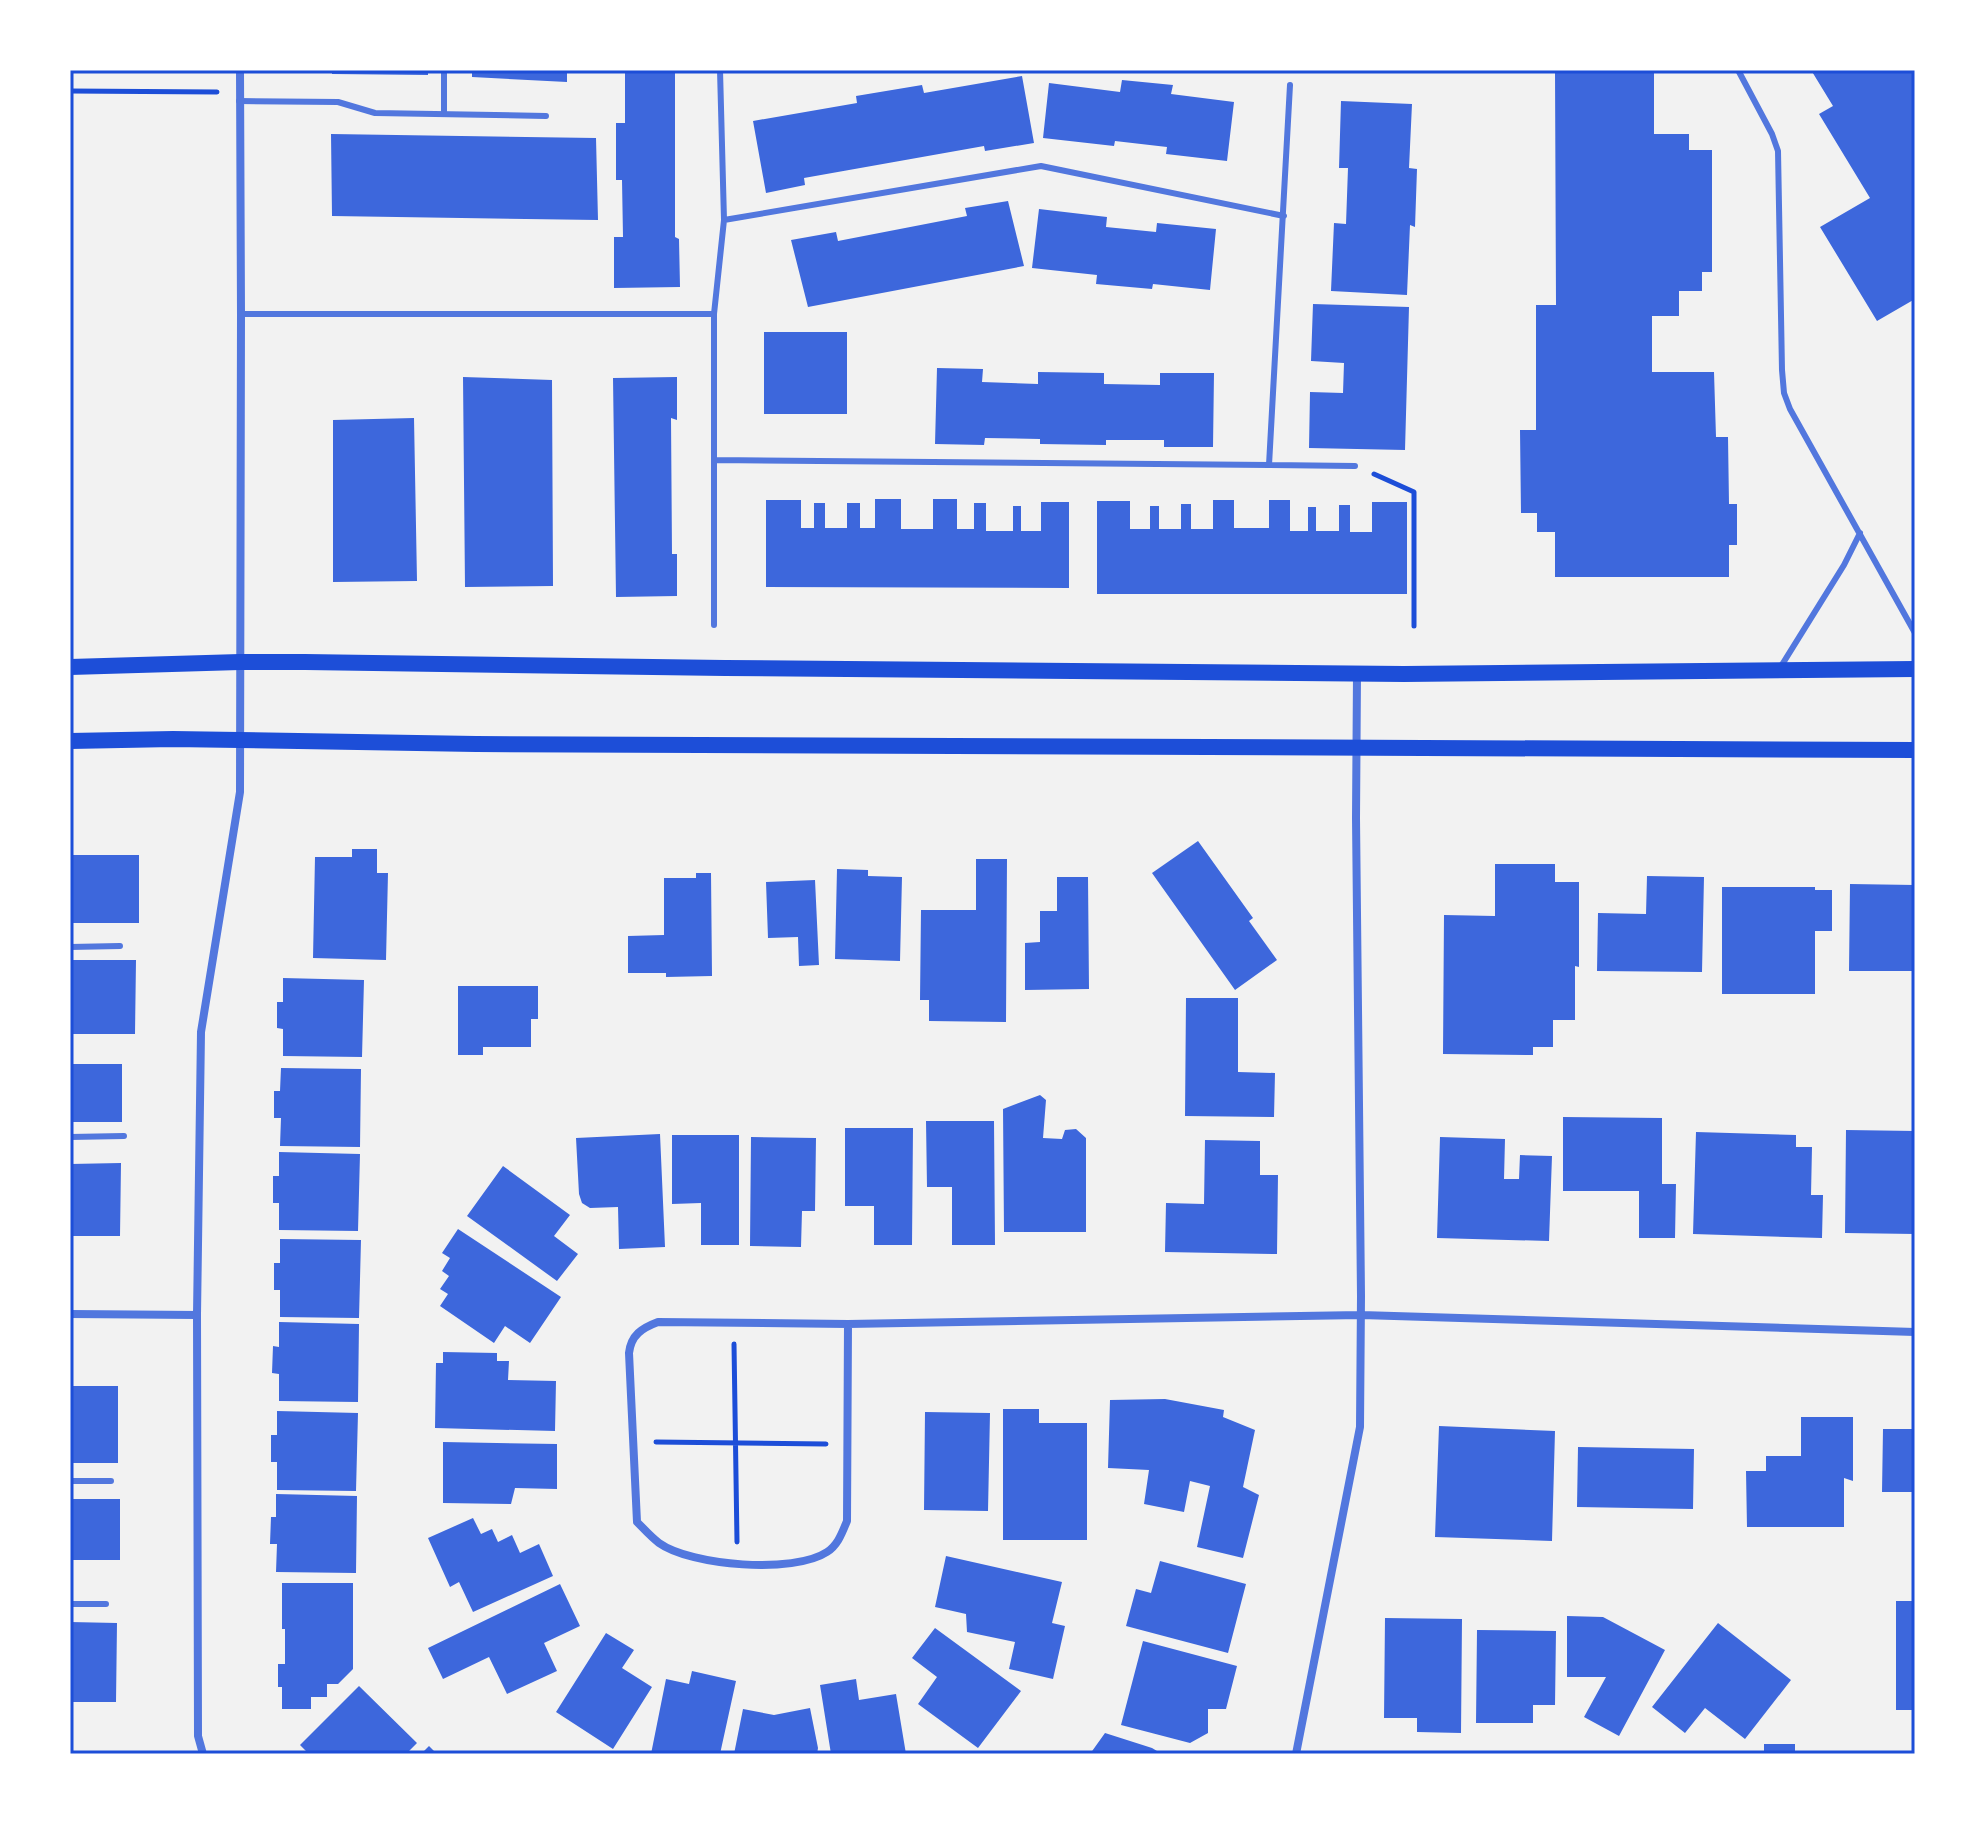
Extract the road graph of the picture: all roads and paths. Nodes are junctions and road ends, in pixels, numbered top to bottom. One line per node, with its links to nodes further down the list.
1 (240, 70): 7 (street)
2 (444, 70): 8 (lane)
3 (720, 70): 11 (lane)
4 (1738, 70): 17 (lane)
5 (1290, 85): 10 (lane)
6 (70, 91): 7 (path)
7 (239, 97): 8 (lane); 12 (street)
8 (444, 113): 9 (lane)
9 (546, 116)
10 (1284, 216): 11 (lane); 15 (lane)
11 (724, 220): 13 (lane)
12 (241, 314): 13 (lane); 21 (street)
13 (714, 314): 14 (lane)
14 (714, 460): 15 (lane); 18 (lane)
15 (1269, 465): 16 (lane)
16 (1355, 466): 19 (path)
17 (1860, 533): 20 (lane); 24 (lane)
18 (714, 625)
19 (1414, 626)
20 (1915, 633)
21 (240, 662): 22 (main road); 25 (main road); 26 (street)
22 (70, 667)
23 (1915, 669): 24 (main road)
24 (1778, 670): 25 (main road)
25 (1357, 674): 28 (street)
26 (240, 740): 27 (main road); 28 (main road); 35 (street)
27 (70, 741)
28 (1357, 748): 29 (main road); 36 (street)
29 (1915, 750)
30 (120, 946): 31 (lane)
31 (70, 947)
32 (124, 1136): 33 (lane)
33 (70, 1137)
34 (70, 1314): 35 (street)
35 (197, 1315): 48 (street)
36 (1361, 1315): 38 (street); 39 (street); 49 (street)
37 (733, 1323): 38 (street); 40 (street); 41 (path)
38 (848, 1324): 42 (street)
39 (1915, 1332)
40 (633, 1442): 41 (path); 45 (street)
41 (735, 1443): 42 (path); 45 (path)
42 (847, 1444): 45 (street)
43 (70, 1481): 44 (lane)
44 (111, 1481)
45 (738, 1564)
46 (70, 1604): 47 (lane)
47 (106, 1604)
48 (203, 1754)
49 (1296, 1754)

